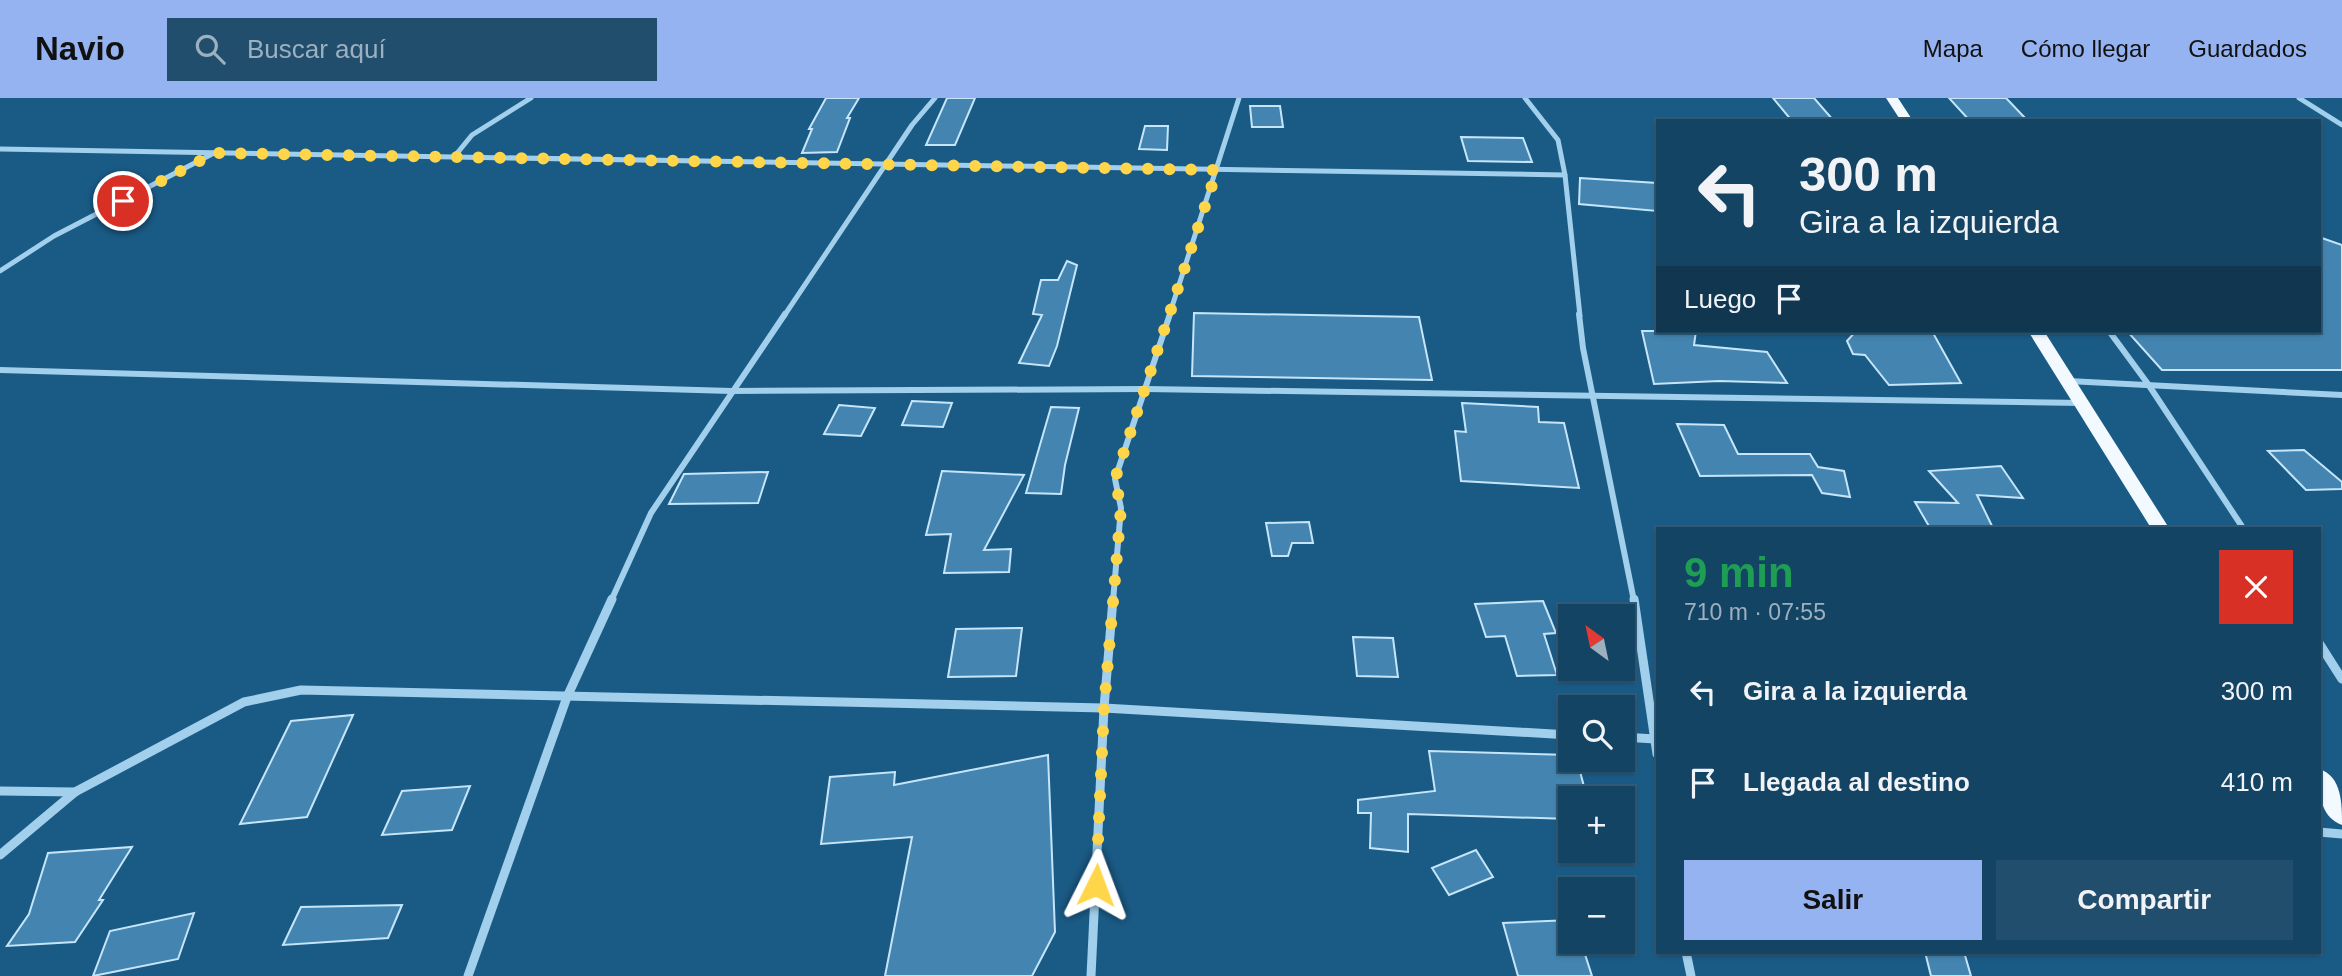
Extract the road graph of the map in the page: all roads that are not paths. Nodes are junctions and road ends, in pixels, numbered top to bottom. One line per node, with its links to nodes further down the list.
1 (531, 98): 11 (street)
2 (934, 98): 12 (street)
3 (1239, 98): 13 (street)
4 (1525, 98): 14 (street)
5 (1892, 98): 7 (highway)
6 (2300, 98): 8 (street)
7 (1905, 119)
8 (2342, 125)
9 (0, 149): 10 (street)
10 (215, 153): 11 (street); 15 (street)
11 (454, 157): 12 (street)
12 (884, 165): 13 (street); 22 (street)
13 (1217, 170): 14 (street); 21 (street)
14 (1565, 175): 24 (street)
15 (0, 271)
16 (2037, 333): 19 (highway)
17 (2110, 333): 20 (street)
18 (0, 370): 22 (street)
19 (2067, 381): 20 (street); 25 (highway)
20 (2148, 384): 23 (street); 27 (street)
21 (1146, 389): 22 (street); 24 (street); 31 (street)
22 (731, 391): 30 (street)
23 (2342, 395)
24 (1592, 396): 25 (street); 34 (street)
25 (2081, 403): 26 (highway)
26 (2159, 527)
27 (2242, 527)
28 (2321, 646): 29 (street)
29 (2342, 679)
30 (567, 697): 31 (street); 38 (street); 44 (street)
31 (1104, 708): 32 (street); 45 (street)
32 (1558, 734)
33 (1635, 738): 34 (street)
34 (1655, 739): 35 (street)
35 (1656, 746)
36 (2321, 781): 39 (highway)
37 (0, 791): 38 (street)
38 (75, 792): 42 (street)
39 (2342, 815)
40 (2321, 832): 41 (street)
41 (2342, 834)
42 (0, 855)
43 (1686, 954): 46 (street)
44 (468, 976)
45 (1091, 976)
46 (1691, 976)

